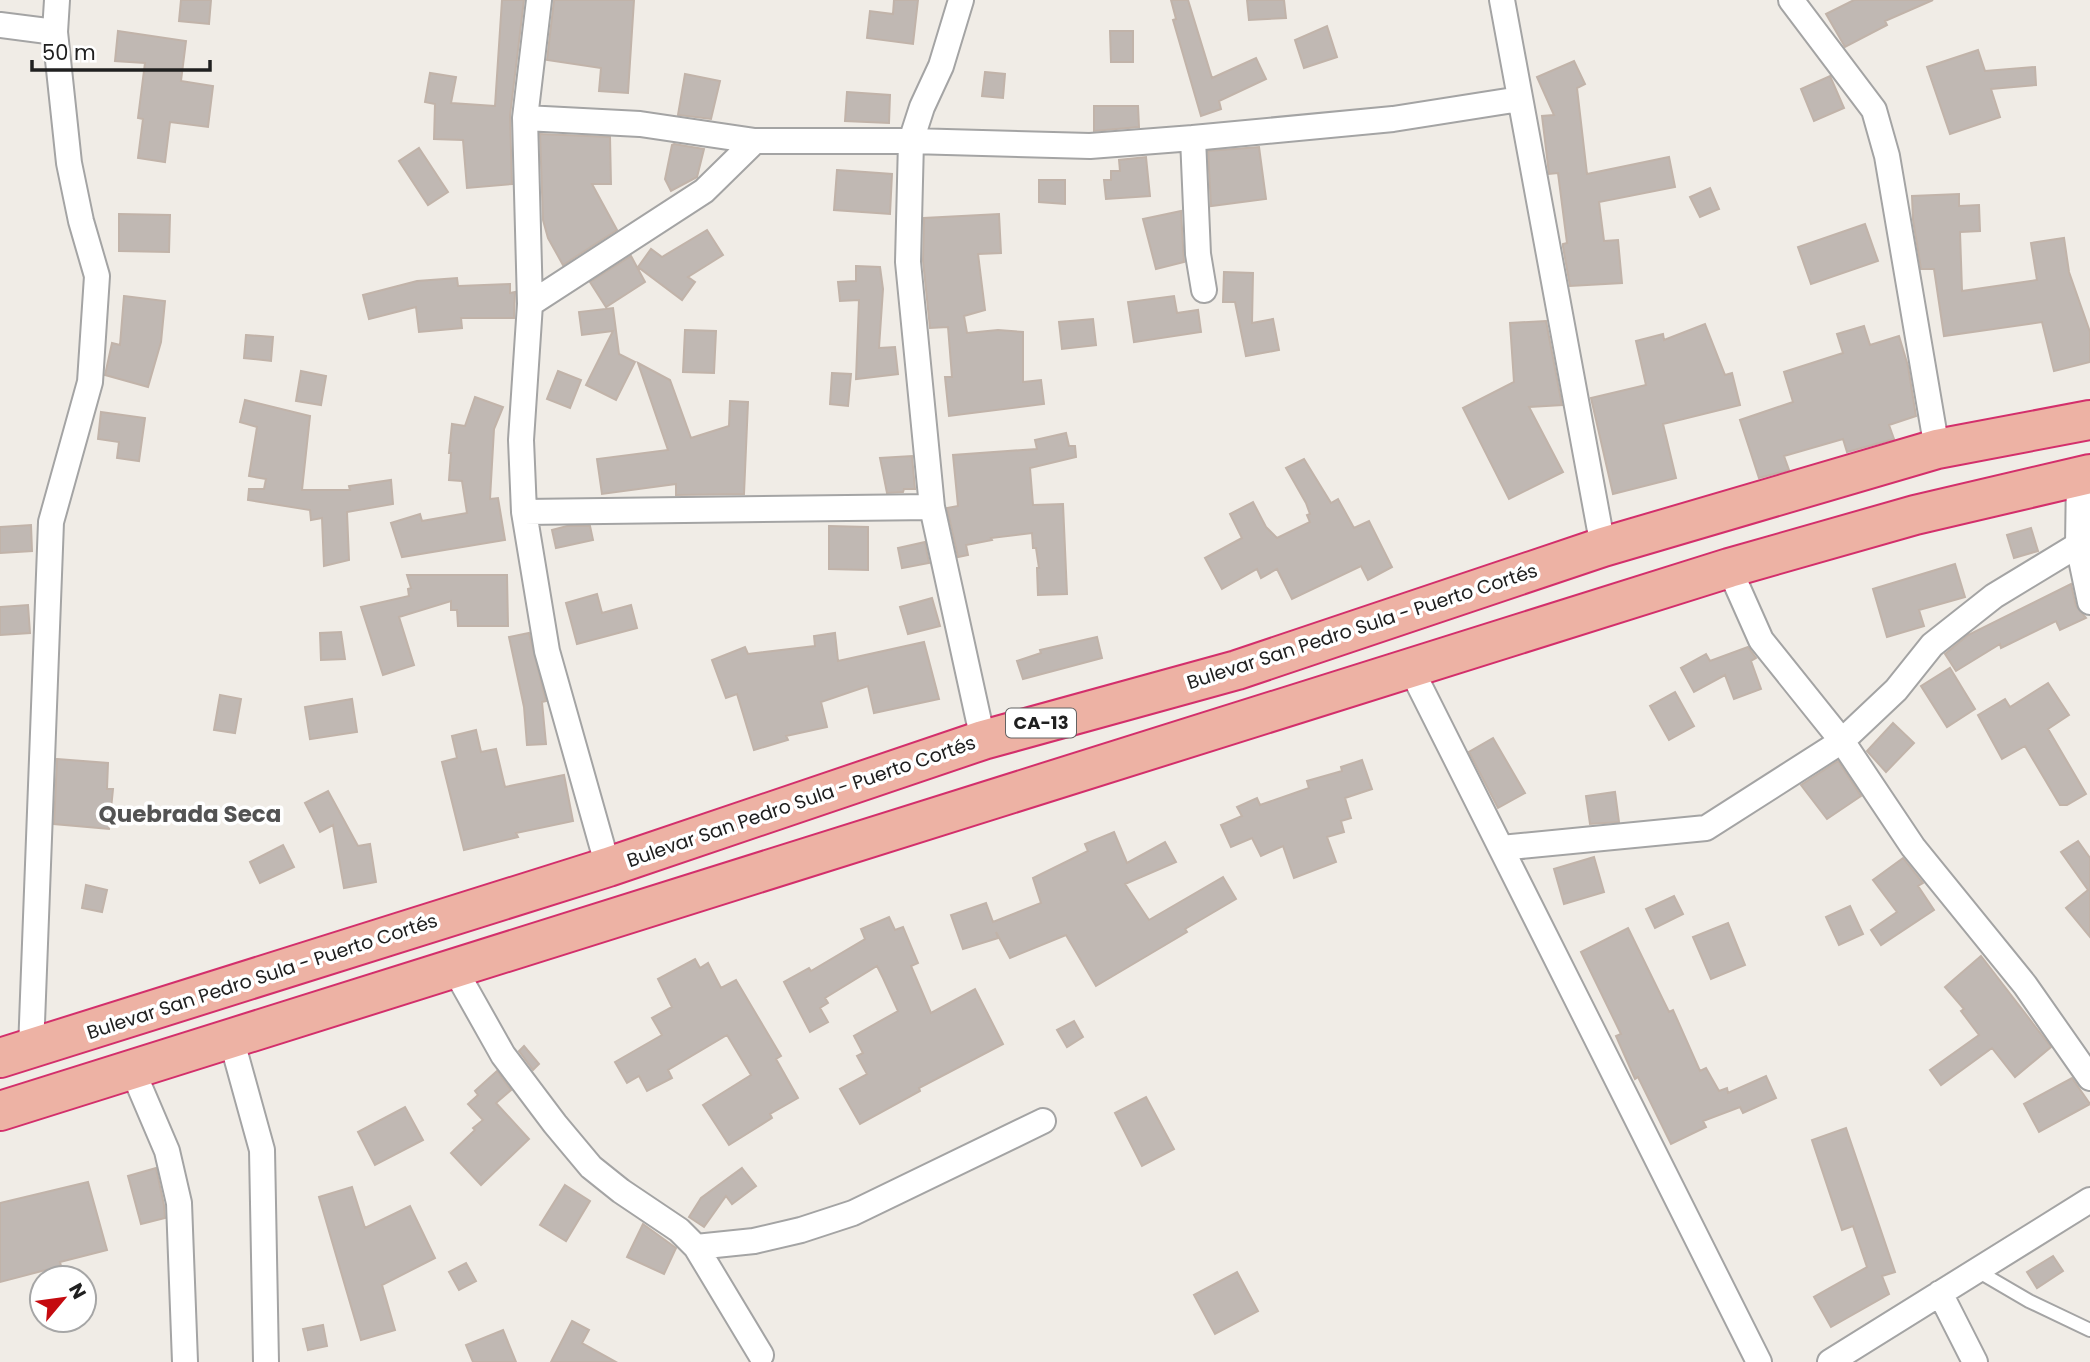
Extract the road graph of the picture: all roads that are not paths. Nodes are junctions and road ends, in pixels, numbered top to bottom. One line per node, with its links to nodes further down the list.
1 (57, 0): 7 (street)
2 (539, 0): 9 (street)
3 (961, 0): 12 (street)
4 (1502, 0): 8 (street)
5 (1791, 0): 16 (street)
6 (0, 24): 7 (street)
7 (55, 32): 31 (street)
8 (1520, 99): 10 (street); 21 (street)
9 (525, 118): 11 (street); 14 (street)
10 (1193, 138): 12 (street); 13 (street)
11 (755, 141): 12 (street); 14 (street)
12 (911, 141): 18 (street)
13 (1204, 290)
14 (530, 304): 19 (street)
15 (2090, 420): 16 (highway, Bulevar San Pedro Sula - Puerto Cortés / CA-13)
16 (1937, 449): 21 (highway, Bulevar San Pedro Sula - Puerto Cortés / CA-13)
17 (2084, 475): 20 (street); 22 (highway)
18 (932, 507): 19 (street); 25 (street)
19 (524, 512): 28 (street)
20 (2078, 545): 23 (street); 26 (street)
21 (1603, 547): 25 (highway, Bulevar San Pedro Sula - Puerto Cortés / CA-13)
22 (1729, 568): 24 (highway); 26 (street)
23 (2090, 602)
24 (1411, 670): 27 (street); 29 (highway)
25 (983, 740): 28 (highway, Bulevar San Pedro Sula - Puerto Cortés / CA-13)
26 (1842, 741): 27 (street); 33 (street)
27 (1501, 848): 44 (street)
28 (608, 867): 31 (highway, Bulevar San Pedro Sula - Puerto Cortés / CA-13)
29 (454, 968): 30 (highway); 37 (street)
30 (231, 1038): 32 (highway); 43 (street)
31 (16, 1053)
32 (132, 1069): 34 (highway); 42 (street)
33 (2090, 1078)
34 (0, 1111)
35 (1043, 1121): 37 (street)
36 (2090, 1200): 38 (street)
37 (696, 1247): 41 (street)
38 (1976, 1270): 39 (street); 40 (lane)
39 (1940, 1293): 45 (street); 46 (street)
40 (2090, 1330)
41 (761, 1355)
42 (185, 1362)
43 (267, 1362)
44 (1759, 1362)
45 (1830, 1362)
46 (1975, 1362)

